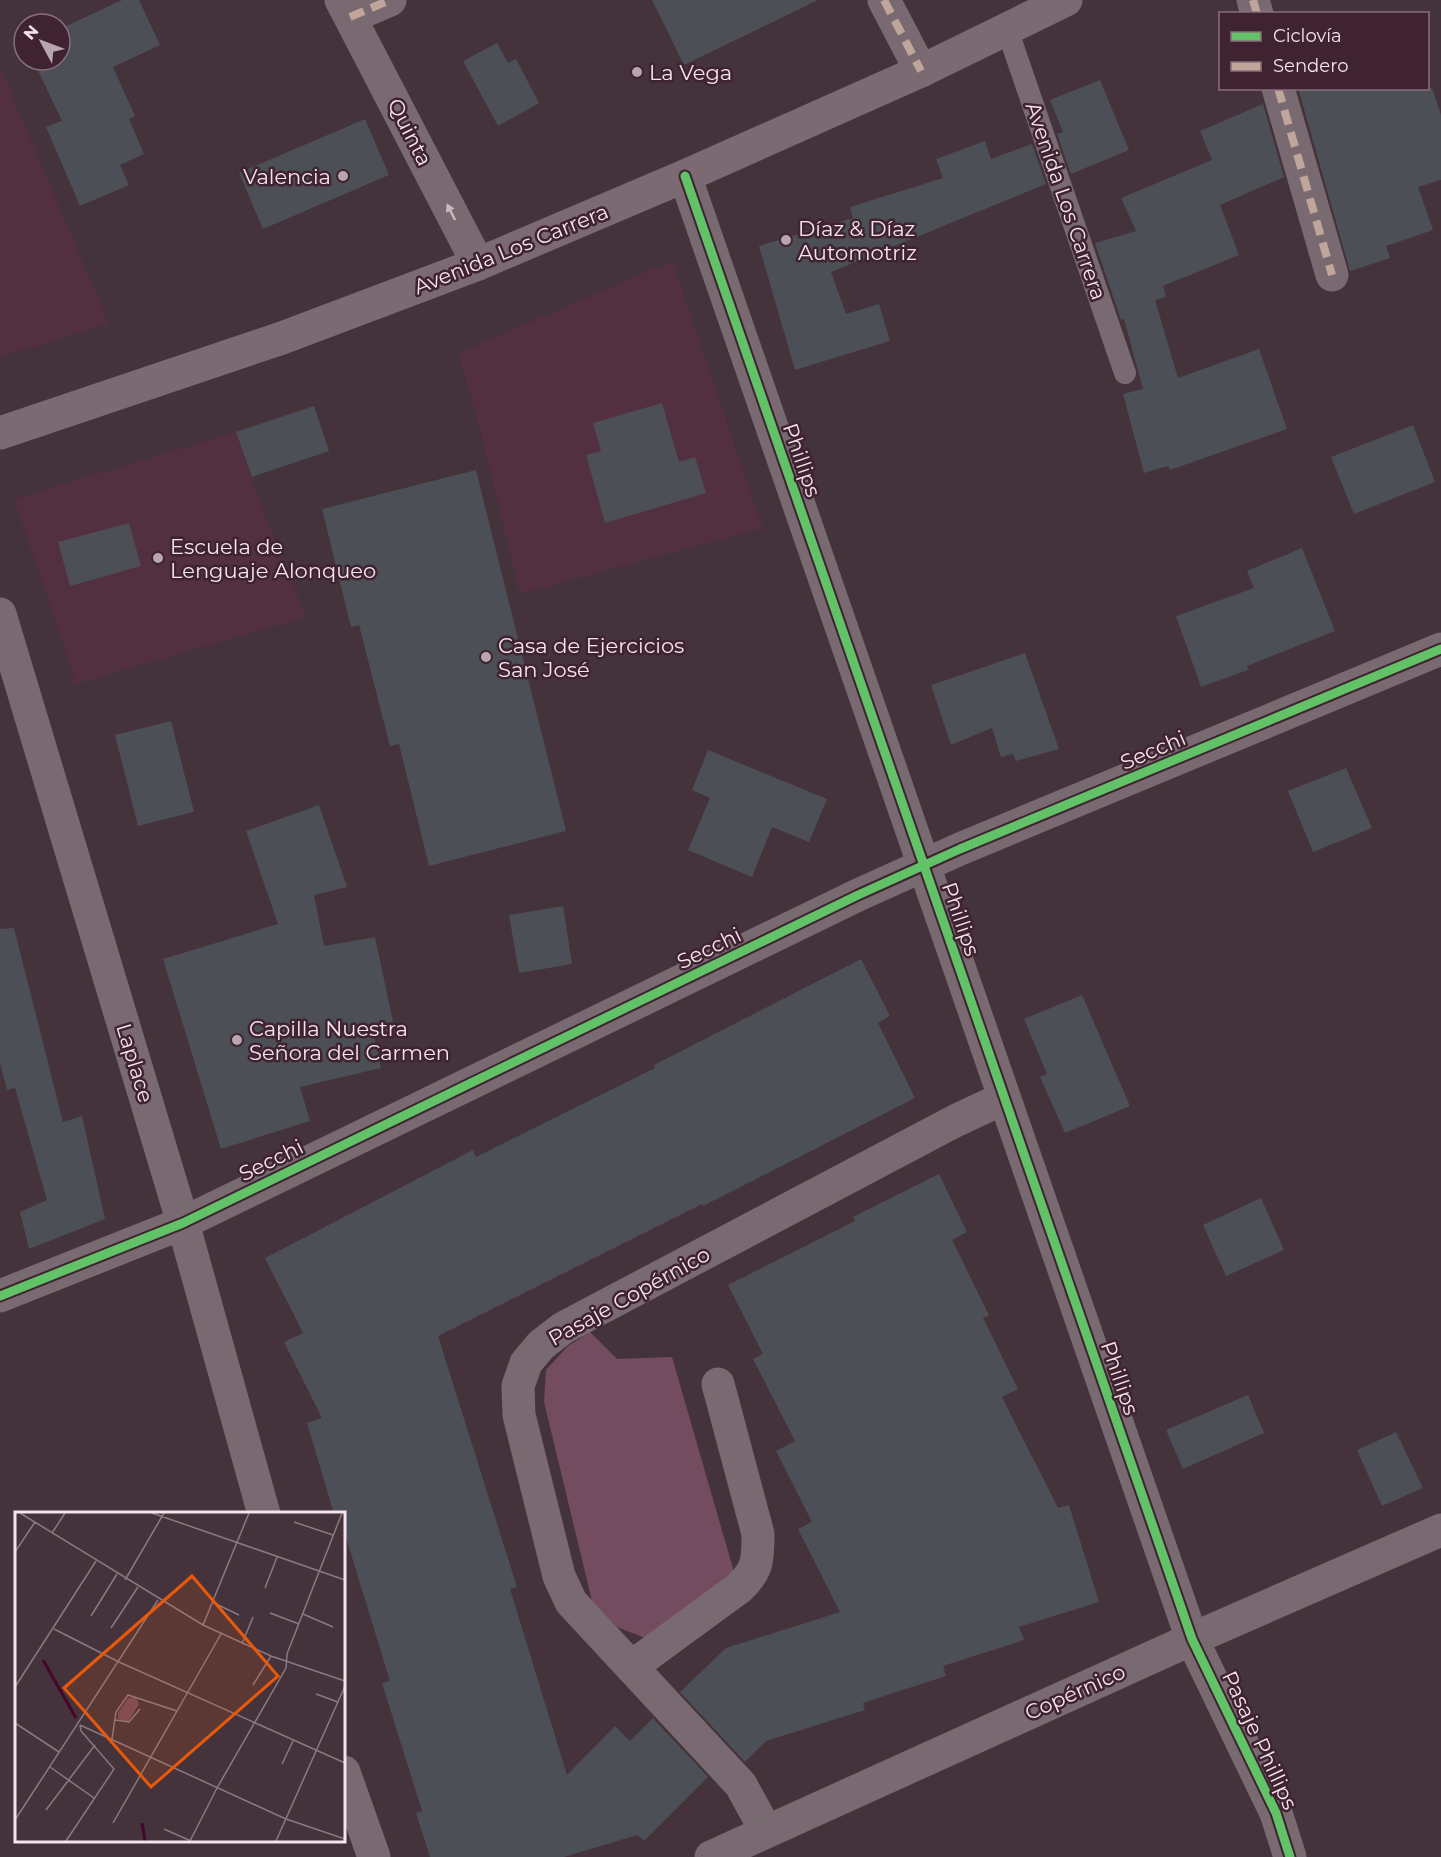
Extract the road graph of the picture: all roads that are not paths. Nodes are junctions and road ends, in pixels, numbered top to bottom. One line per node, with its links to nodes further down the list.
1 (390, 0): 4 (street)
2 (884, 0): 6 (street)
3 (1066, 0): 5 (main road, Avenida Los Carrera)
4 (346, 8): 9 (street, Quinta, one-way to 4)
5 (1007, 29): 6 (main road, Avenida Los Carrera); 11 (lane, Avenida Los Carrera)
6 (921, 71): 8 (main road, Avenida Los Carrera)
7 (1279, 90): 10 (street)
8 (686, 176): 9 (main road, Avenida Los Carrera); 15 (street, Phillips)
9 (478, 264): 12 (main road, Avenida Los Carrera)
10 (1332, 275)
11 (1125, 373)
12 (0, 433)
13 (0, 614): 17 (street, Laplace)
14 (1441, 649): 15 (street, Secchi)
15 (924, 866): 16 (street, Phillips); 17 (street, Secchi)
16 (1004, 1098): 22 (street, Phillips); 23 (street, Pasaje Copérnico)
17 (183, 1223): 18 (street, Secchi); 20 (street, Laplace)
18 (0, 1296)
19 (718, 1384): 23 (street)
20 (263, 1512)
21 (1441, 1530): 22 (street, Copérnico)
22 (1192, 1640): 25 (street, Copérnico); 28 (street, Pasaje Phillips)
23 (630, 1667): 25 (street, Pasaje Copérnico)
24 (345, 1775): 26 (street)
25 (766, 1831): 27 (street, Copérnico)
26 (374, 1857)
27 (711, 1857)
28 (1290, 1857)

